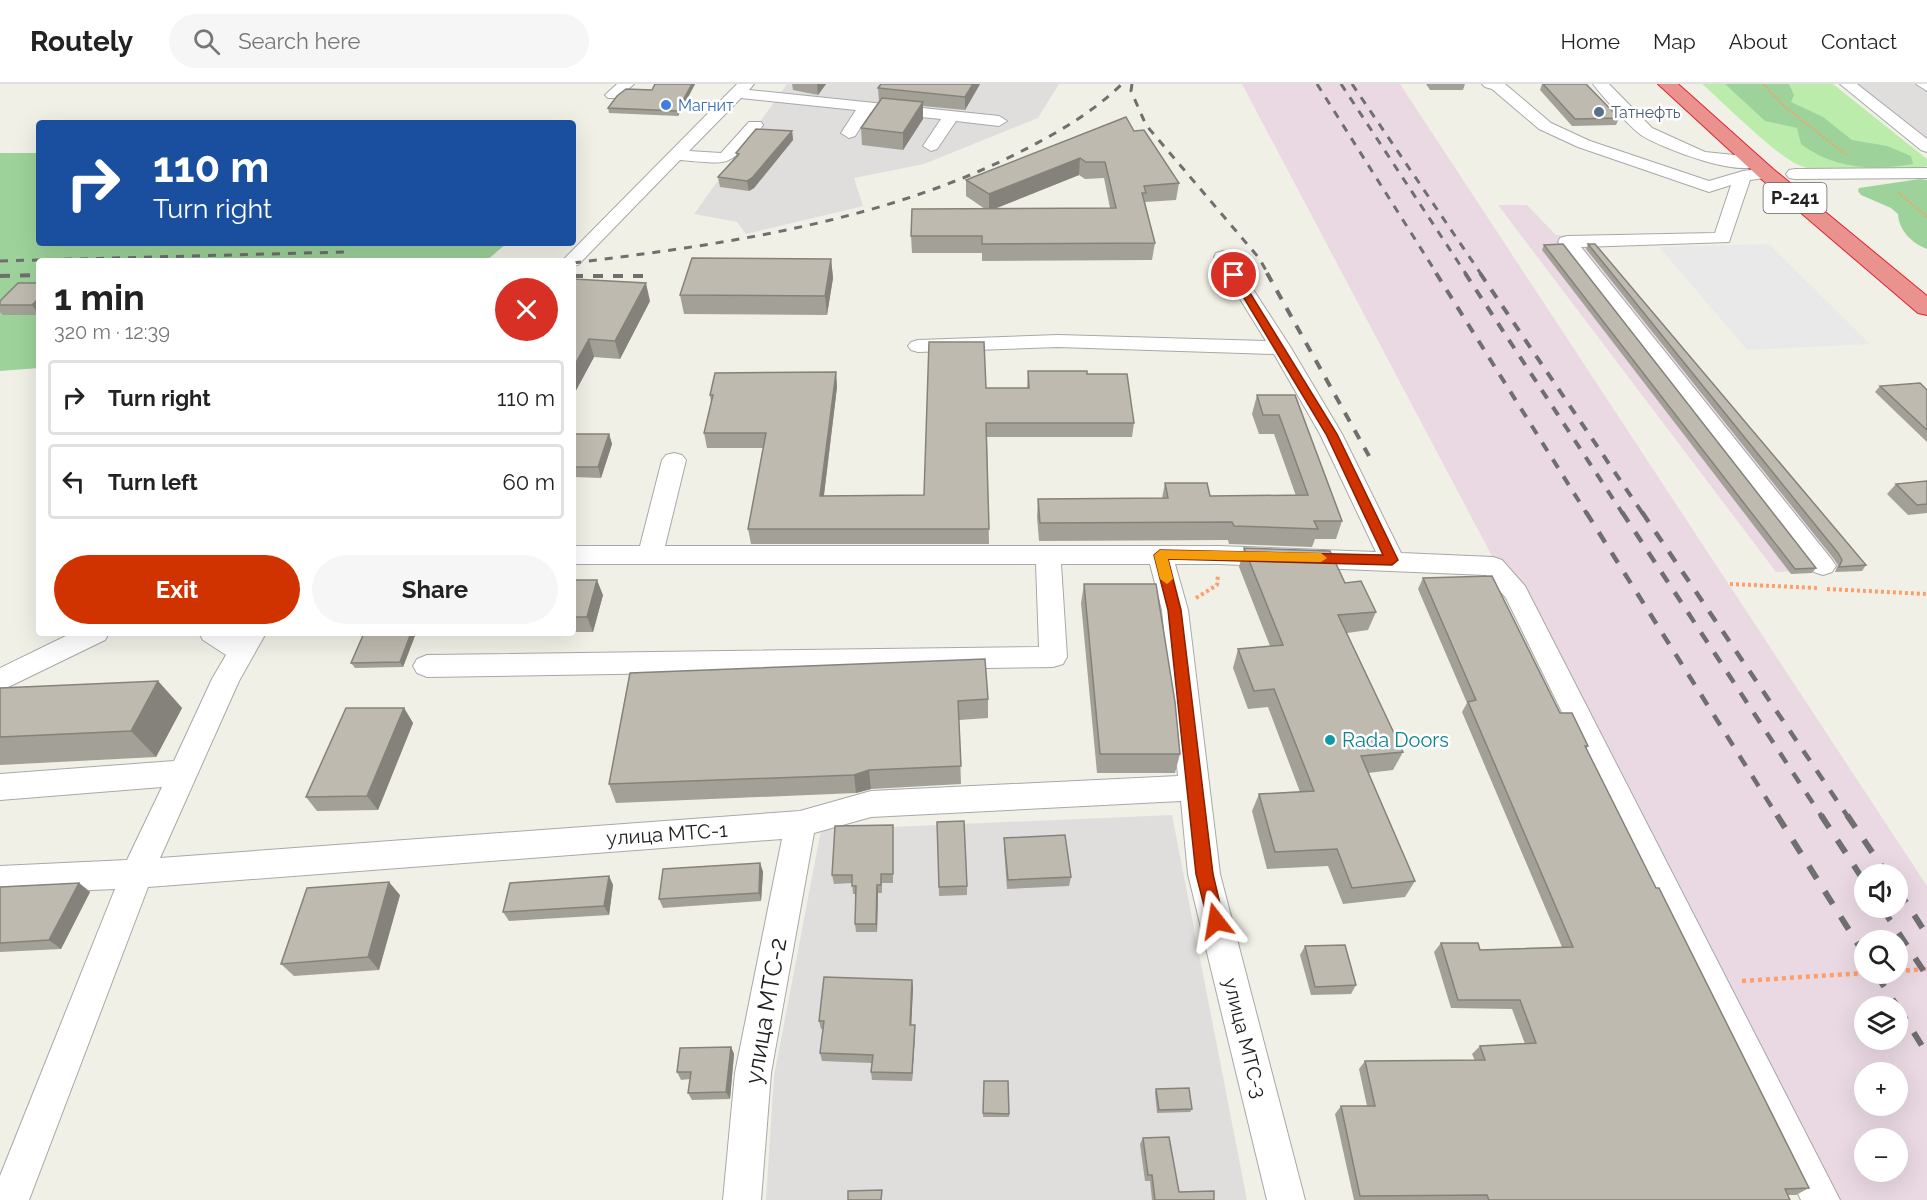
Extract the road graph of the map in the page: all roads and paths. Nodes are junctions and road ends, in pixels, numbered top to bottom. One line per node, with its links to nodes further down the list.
1 (626, 84): 10 (street)
2 (841, 84): 11 (street)
3 (1495, 84): 20 (street)
4 (1601, 84): 20 (street)
5 (1667, 84): 20 (highway, Р-241)
6 (1690, 84): 23 (highway, Р-241)
7 (1763, 84): 21 (path)
8 (1848, 84): 18 (street)
9 (742, 88): 11 (street); 19 (street)
10 (613, 95)
11 (828, 102): 12 (street)
12 (867, 106): 13 (street); 16 (street)
13 (951, 116): 14 (street); 17 (street)
14 (999, 121)
15 (755, 126): 19 (street)
16 (849, 133)
17 (931, 146)
18 (1927, 147)
19 (675, 155): 27 (street)
20 (1754, 171): 28 (highway, Р-241); 38 (street)
21 (1870, 173): 22 (street); 23 (street); 24 (path)
22 (1927, 173)
23 (1795, 174): 25 (highway, Р-241)
24 (1927, 217)
25 (1883, 245)
26 (1223, 257): 30 (street)
27 (574, 258)
28 (1927, 308)
29 (918, 346): 30 (street)
30 (1281, 348): 37 (street)
31 (674, 460): 33 (street)
32 (576, 555): 33 (street)
33 (650, 555): 36 (street)
34 (1160, 555): 35 (street); 36 (street); 39 (street, улица МТС-3)
35 (1219, 555): 37 (street); 39 (path)
36 (1048, 557): 43 (street)
37 (1392, 560): 54 (street)
38 (1823, 566)
39 (1175, 610): 47 (street, улица МТС-3)
40 (90, 636): 44 (street)
41 (224, 636): 42 (street)
42 (247, 642): 45 (street)
43 (428, 666)
44 (0, 680)
45 (183, 773): 46 (street); 49 (street)
46 (0, 787)
47 (1194, 788): 48 (street, улица МТС-1); 57 (street, улица МТС-3)
48 (800, 824): 49 (street, улица МТС-1); 56 (street, улица МТС-2)
49 (137, 874): 50 (street, улица МТС-1); 55 (street)
50 (0, 880)
51 (1927, 969): 52 (path)
52 (1908, 970)
53 (1854, 974): 54 (path)
54 (1712, 982): 58 (street)
55 (10, 1200)
56 (742, 1200)
57 (1286, 1200)
58 (1821, 1200)

